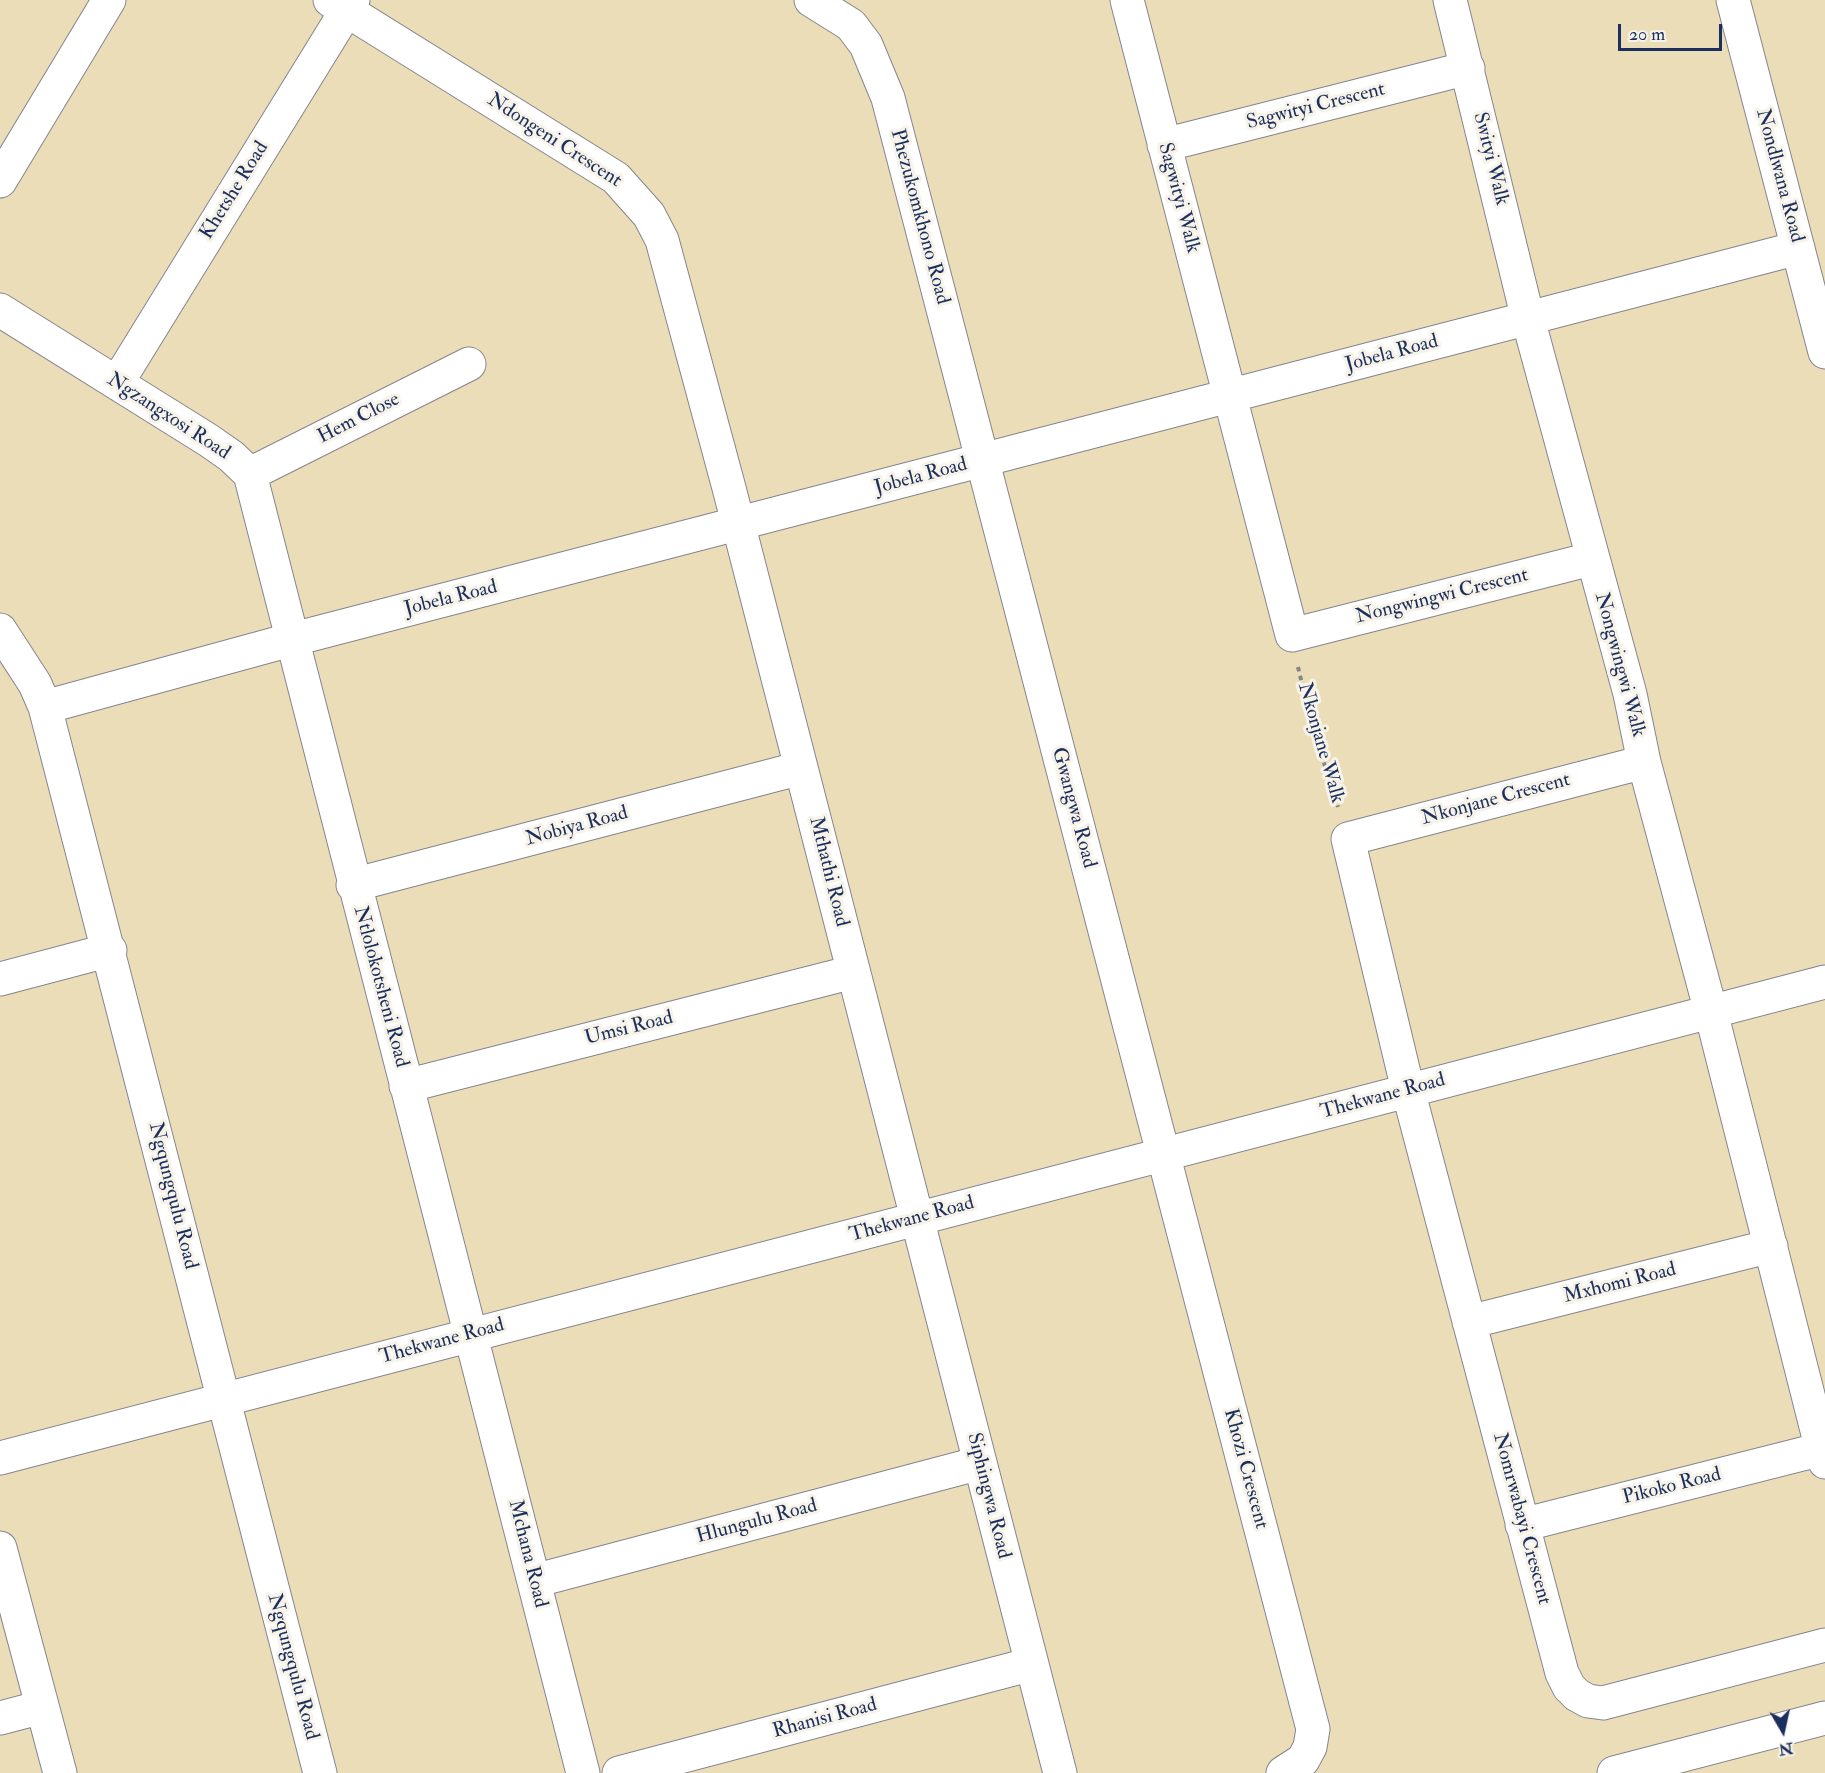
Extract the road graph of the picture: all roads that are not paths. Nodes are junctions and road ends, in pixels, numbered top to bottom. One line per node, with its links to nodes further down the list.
1 (109, 0): 9 (street)
2 (811, 0): 17 (street, Phezukomkhono Road)
3 (1126, 0): 8 (street, Sagwityi Walk)
4 (1450, 0): 7 (street, Swityi Walk)
5 (1733, 0): 10 (street, Nondlwana Road)
6 (343, 3): 15 (street, Khetshe Road); 19 (street, Ndongeni Crescent)
7 (1468, 68): 8 (street, Sagwityi Crescent); 12 (street, Swityi Walk)
8 (1164, 145): 16 (street, Sagwityi Walk)
9 (0, 181)
10 (1798, 248): 12 (street, Jobela Road); 13 (street, Nondlwana Road)
11 (0, 310): 15 (street, Ngzangxosi Road)
12 (1528, 318): 16 (street, Jobela Road); 20 (street, Nongwingwi Walk)
13 (1825, 352)
14 (469, 364): 18 (street, Hem Close)
15 (117, 383): 18 (street, Ngzangxosi Road)
16 (1230, 397): 17 (street, Jobela Road); 20 (street, Nongwingwi Crescent)
17 (983, 461): 19 (street, Jobela Road); 34 (street, Gwangwa Road)
18 (250, 474): 22 (street, Ngzangxosi Road)
19 (738, 525): 22 (street, Jobela Road); 25 (street, Mthathi Road)
20 (1591, 559): 24 (street, Nongwingwi Walk)
21 (0, 630): 23 (street, Ngqungqulu Road)
22 (290, 640): 23 (street, Jobela Road); 26 (street, Ntlolokotsheni Road)
23 (45, 707): 27 (street, Ngqungqulu Road)
24 (1644, 762): 31 (street, Nongwingwi Walk); 33 (street, Nkonjane Crescent)
25 (801, 768): 26 (street, Nobiya Road); 28 (street, Mthathi Road)
26 (353, 885): 32 (street, Ntlolokotsheni Road)
27 (110, 950): 29 (street); 39 (street, Ngqungqulu Road)
28 (853, 972): 32 (street, Umsi Road); 35 (street, Mthathi Road)
29 (0, 979)
30 (1825, 982): 31 (street, Thekwane Road)
31 (1711, 1012): 33 (street, Thekwane Road); 36 (street)
32 (406, 1086): 38 (street, Ntlolokotsheni Road)
33 (1408, 1090): 34 (street, Thekwane Road); 37 (street, Nomrwabayi Crescent)
34 (1163, 1154): 35 (street, Thekwane Road); 56 (street, Khozi Crescent)
35 (917, 1218): 38 (street, Thekwane Road); 42 (street, Siphingwa Road)
36 (1771, 1246): 37 (street, Mxhomi Road); 40 (street)
37 (1469, 1322): 43 (street, Nomrwabayi Crescent)
38 (470, 1335): 39 (street, Thekwane Road); 45 (street, Mchana Road)
39 (223, 1400): 41 (street, Thekwane Road); 52 (street, Ngqungqulu Road)
40 (1824, 1455): 43 (street, Pikoko Road)
41 (0, 1458)
42 (980, 1463): 45 (street, Hlungulu Road); 47 (street, Siphingwa Road)
43 (1522, 1526): 46 (street, Nomrwabayi Crescent)
44 (0, 1548): 48 (street)
45 (534, 1581): 53 (street, Mchana Road)
46 (1825, 1645)
47 (1032, 1664): 54 (street, Rhanisi Road); 55 (street, Siphingwa Road)
48 (42, 1707): 49 (street); 51 (street)
49 (0, 1718)
50 (1825, 1718): 57 (street)
51 (60, 1773)
52 (320, 1773)
53 (583, 1773)
54 (619, 1773)
55 (1060, 1773)
56 (1283, 1773)
57 (1614, 1773)

